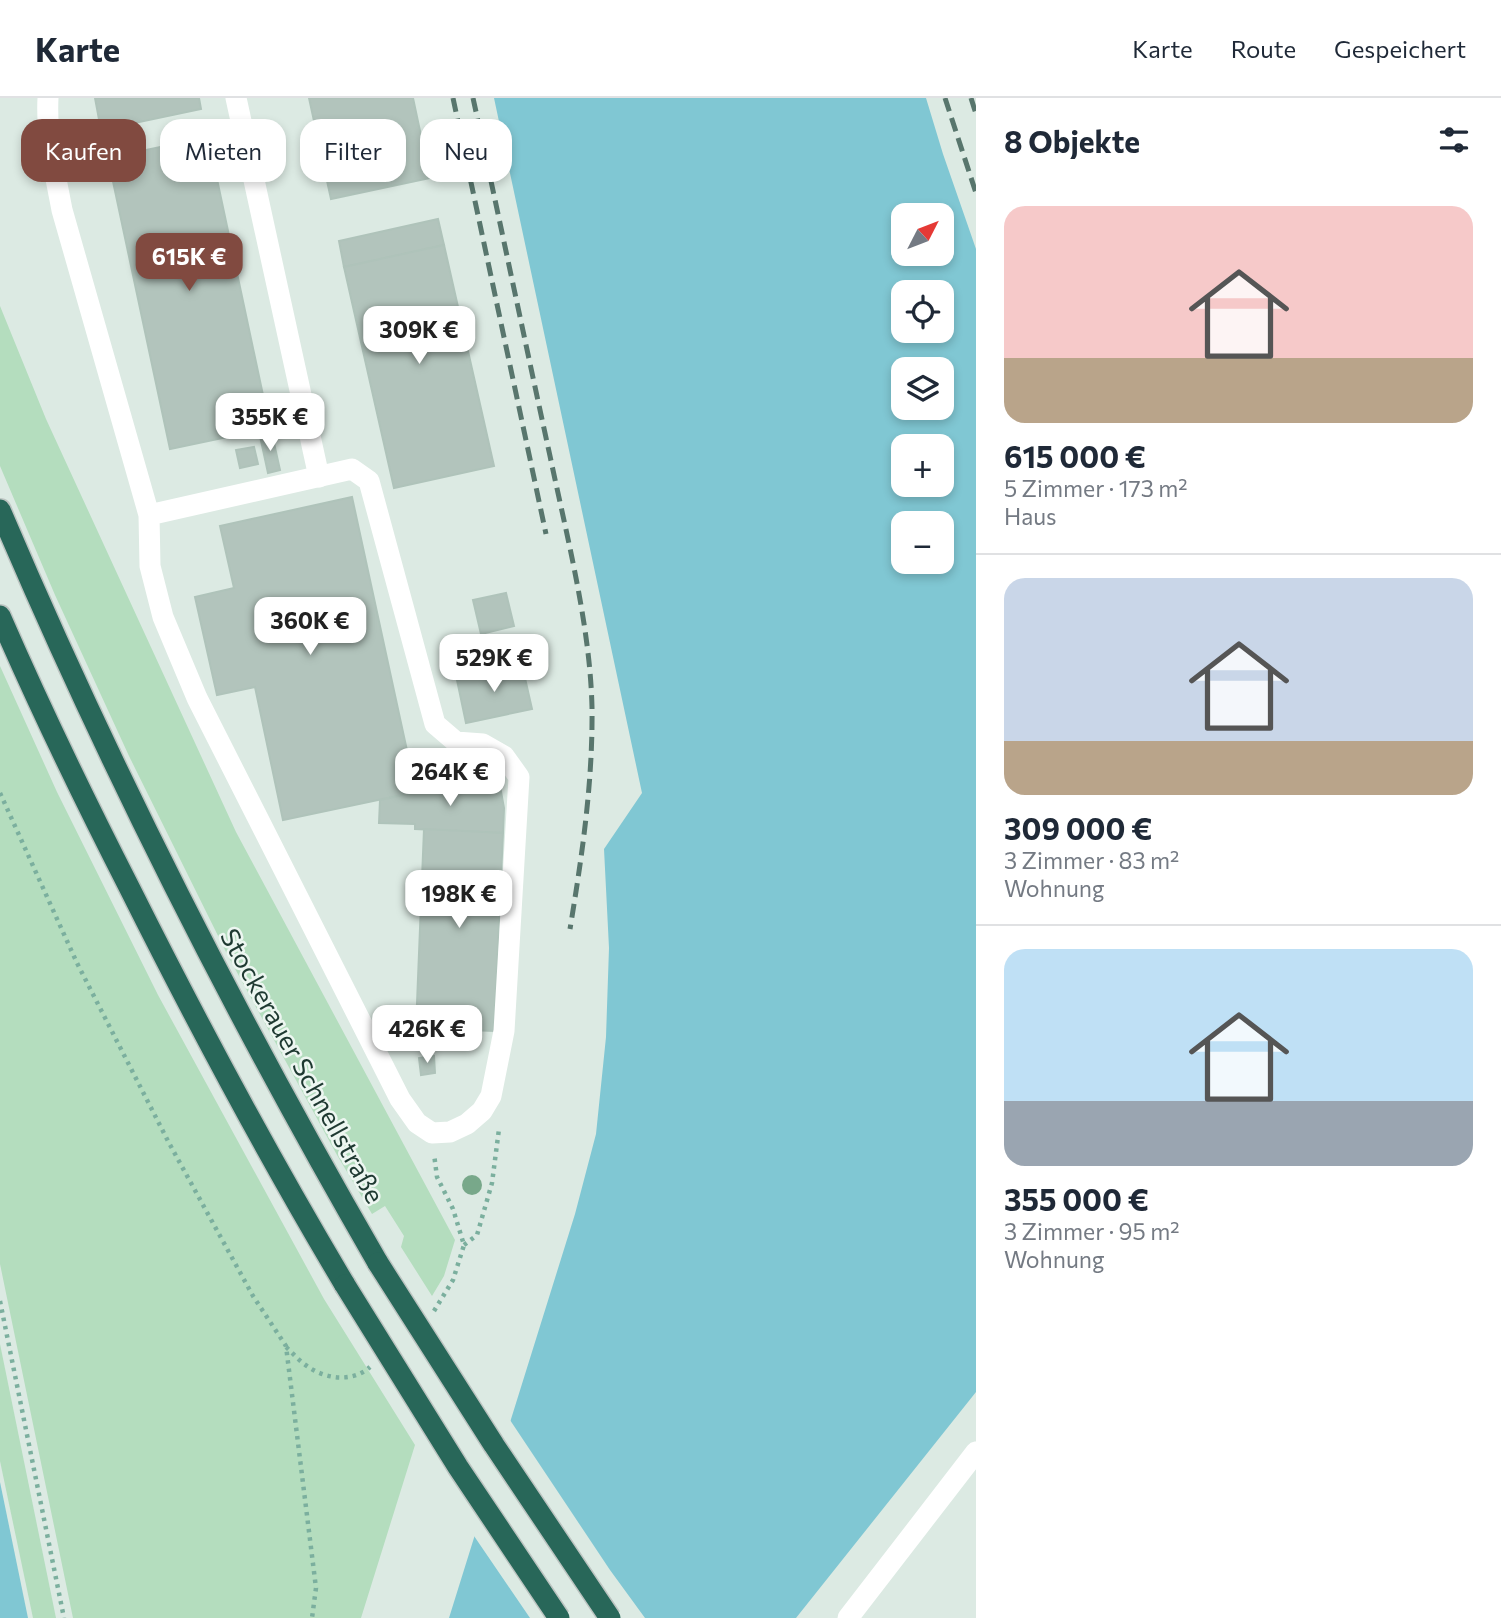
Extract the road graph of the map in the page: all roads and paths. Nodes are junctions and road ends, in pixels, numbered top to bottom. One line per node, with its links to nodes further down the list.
1 (48, 98): 5 (lane)
2 (236, 98): 3 (lane)
3 (319, 477): 5 (lane); 8 (lane)
4 (0, 510): 15 (highway, Stockerauer Schnellstraße, bridge)
5 (149, 514): 9 (lane)
6 (0, 616): 14 (highway, bridge)
7 (0, 793): 13 (path)
8 (482, 1111): 9 (lane); 9 (path)
9 (432, 1133)
10 (0, 1301): 12 (path)
11 (976, 1452): 16 (lane)
12 (65, 1618)
13 (312, 1618)
14 (559, 1618)
15 (610, 1618)
16 (848, 1618)

